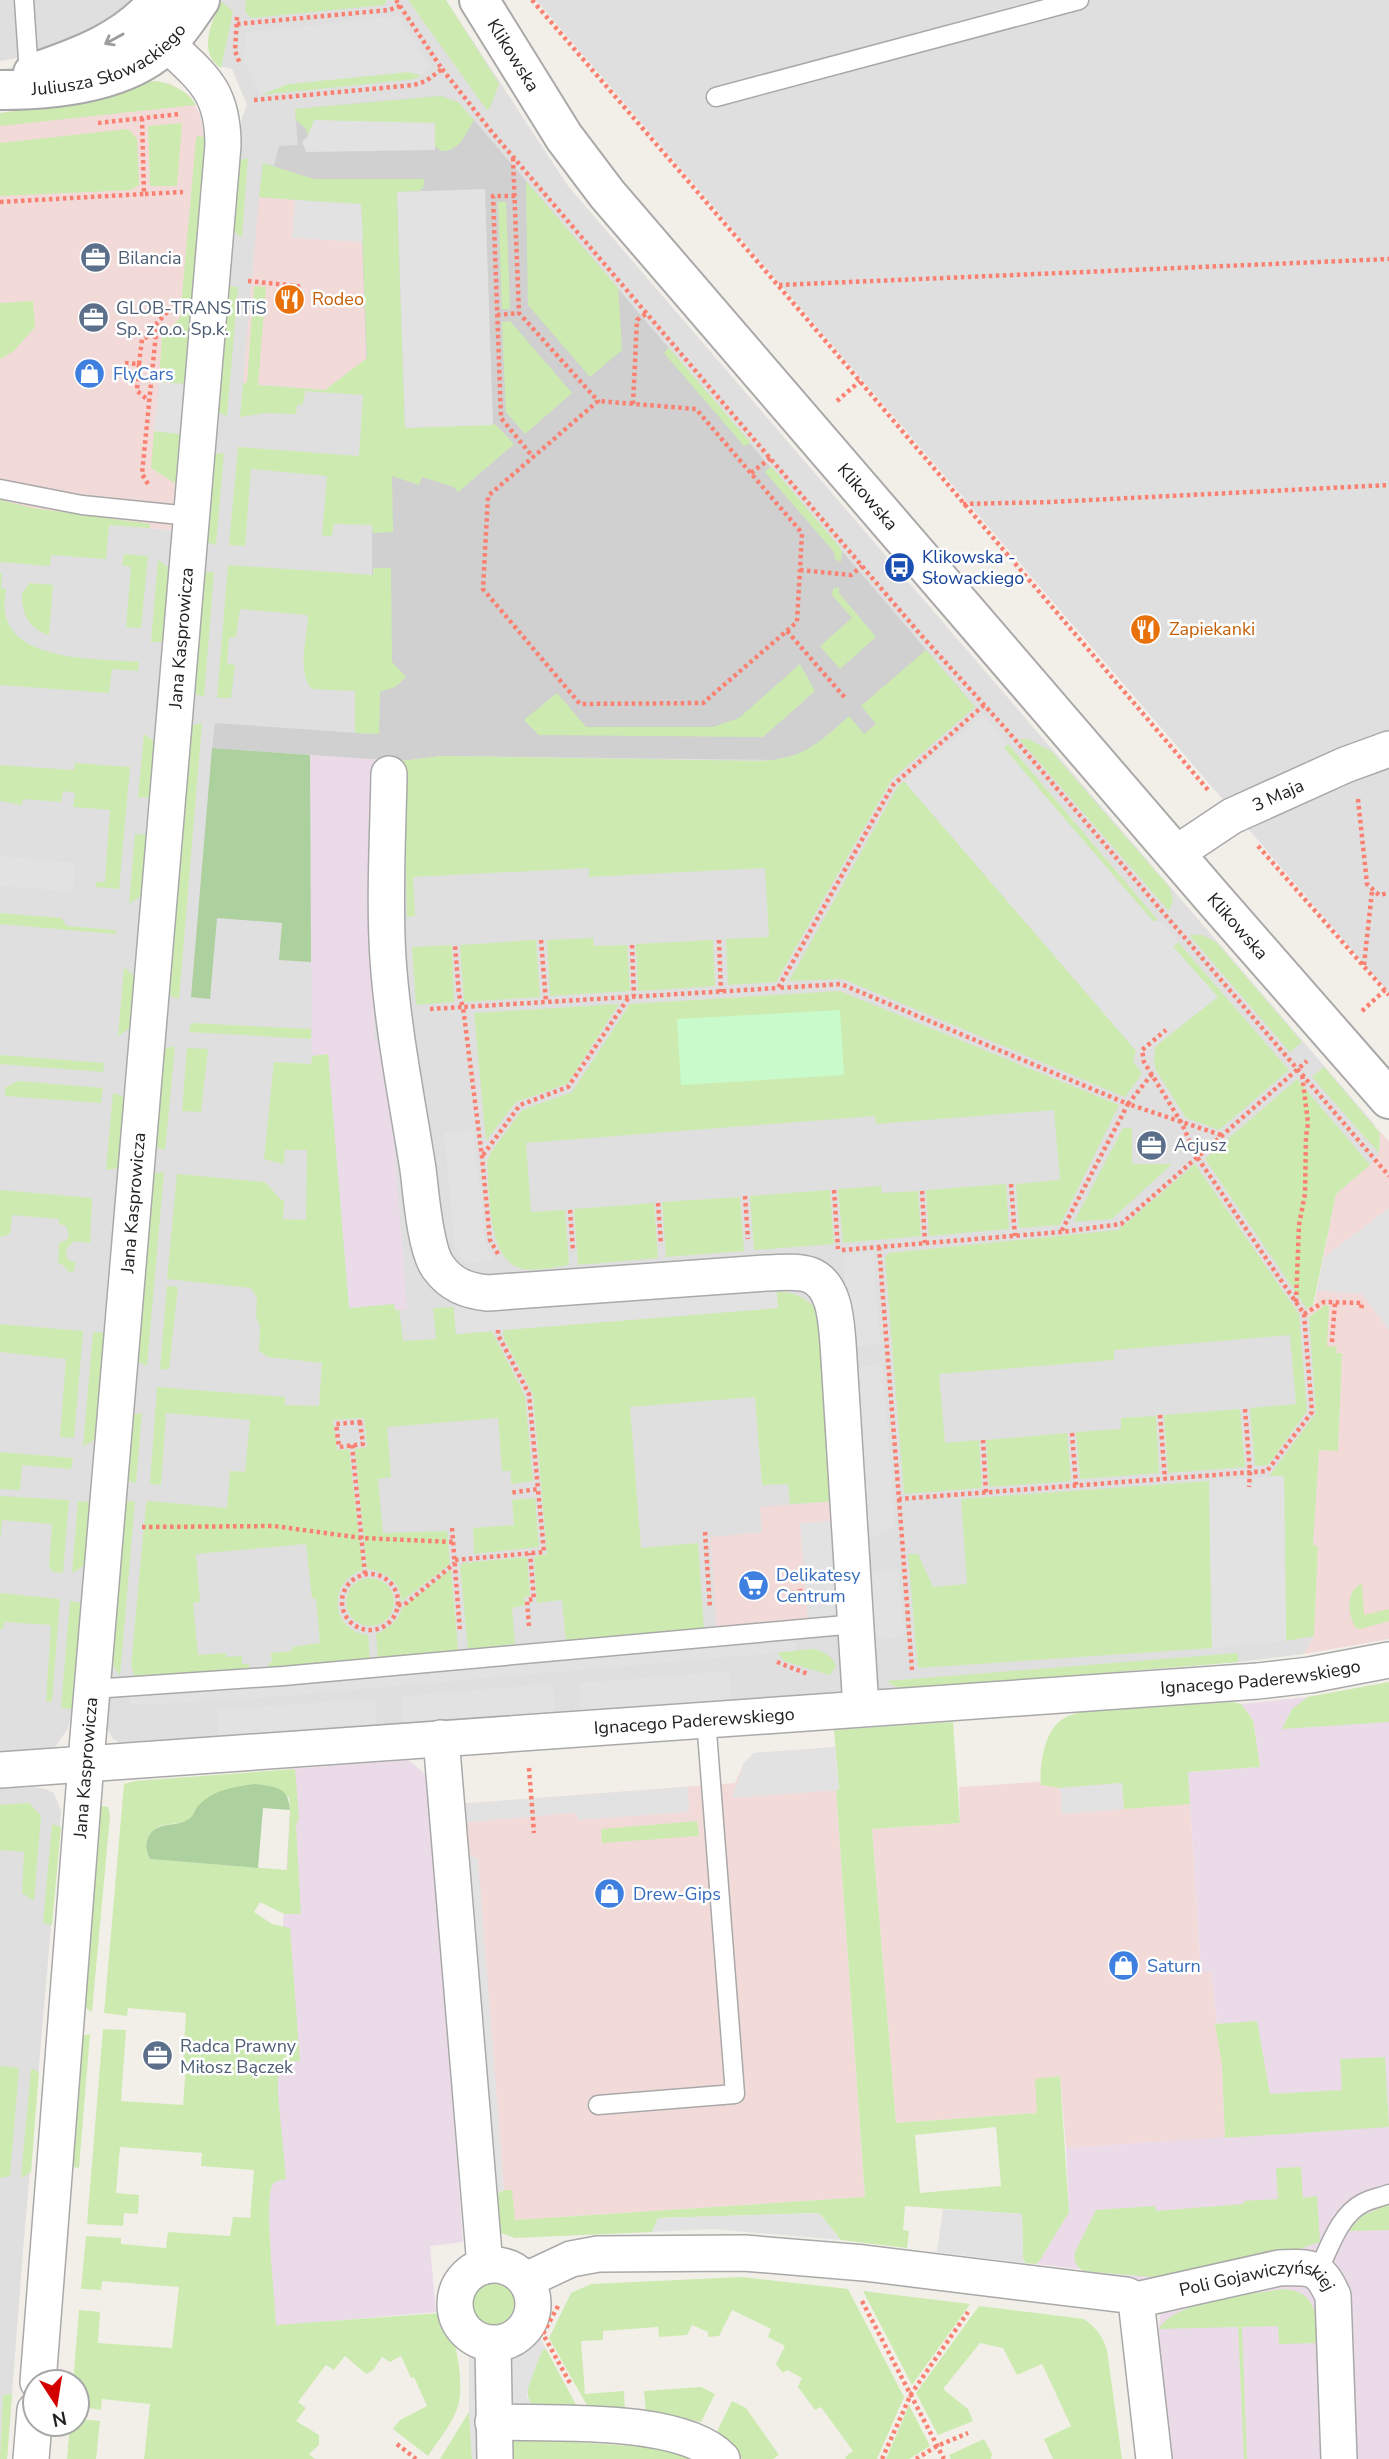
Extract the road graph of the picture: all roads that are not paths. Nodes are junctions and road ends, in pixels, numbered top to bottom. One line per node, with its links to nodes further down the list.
1 (24, 0): 7 (lane)
2 (159, 0): 7 (street, Juliusza Słowackiego, one-way to 7)
3 (200, 0): 6 (street, Juliusza Słowackiego)
4 (479, 0): 13 (street, Klikowska)
5 (1079, 0): 8 (lane)
6 (167, 44): 7 (street, Juliusza Słowackiego); 10 (street, Jana Kasprowicza)
7 (10, 81)
8 (716, 97)
9 (0, 489): 10 (lane)
10 (174, 515): 17 (street, Jana Kasprowicza)
11 (1389, 748): 13 (street, 3 Maja)
12 (389, 774): 15 (street)
13 (1175, 854): 14 (street, Klikowska)
14 (1389, 1099)
15 (856, 1624): 17 (lane); 18 (street)
16 (1389, 1660): 18 (street, Ignacego Paderewskiego)
17 (93, 1689): 21 (street, Jana Kasprowicza)
18 (861, 1708): 19 (street, Ignacego Paderewskiego)
19 (706, 1719): 20 (street, Ignacego Paderewskiego); 23 (lane)
20 (441, 1738): 21 (street, Ignacego Paderewskiego); 25 (street)
21 (86, 1764): 22 (street, Ignacego Paderewskiego); 30 (street, Jana Kasprowicza)
22 (0, 1770)
23 (598, 2105)
24 (1389, 2194): 26 (lane)
25 (485, 2266): 27 (street); 29 (street)
26 (1318, 2272): 28 (street, Poli Gojawiczyńskiej); 37 (street, Poli Gojawiczyńskiej)
27 (526, 2280): 28 (street); 29 (street)
28 (1136, 2300): 36 (street)
29 (493, 2344): 31 (street)
30 (39, 2368)
31 (493, 2422): 34 (street); 35 (street)
32 (33, 2438): 33 (street)
33 (31, 2459)
34 (495, 2459)
35 (722, 2459)
36 (1154, 2459)
37 (1339, 2459)

